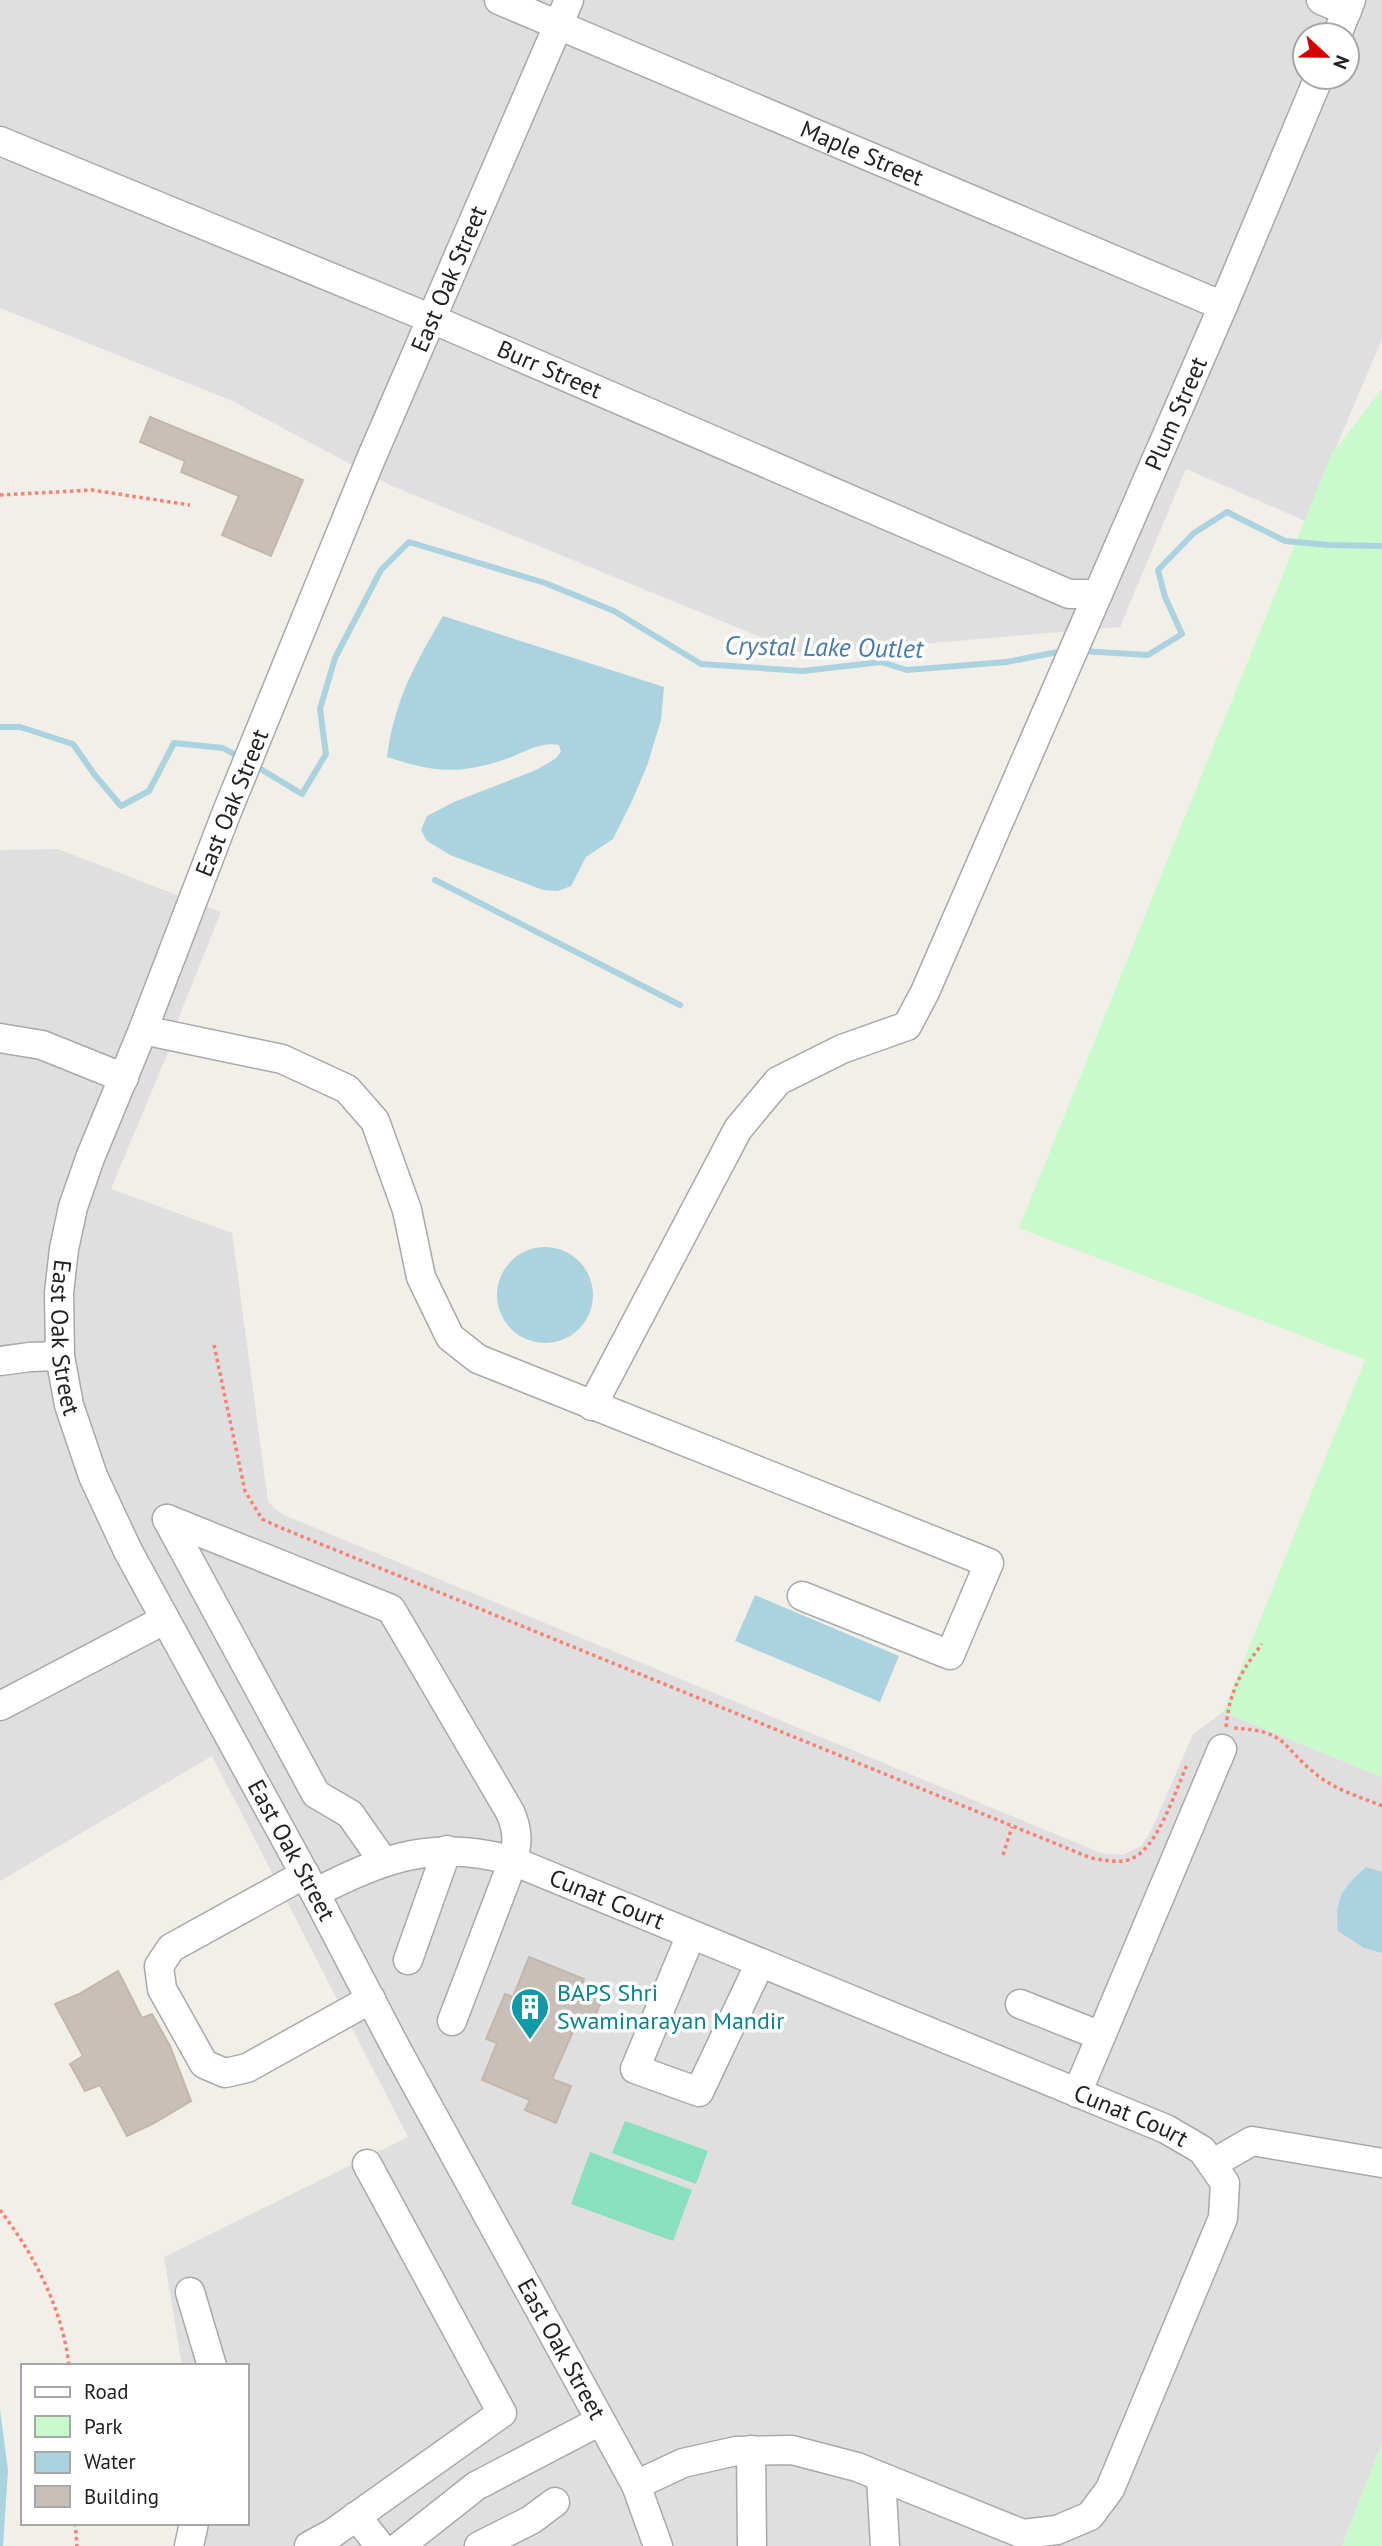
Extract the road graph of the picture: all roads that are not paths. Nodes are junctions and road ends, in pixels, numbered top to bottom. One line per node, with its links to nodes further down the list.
1 (499, 0): 3 (street, Maple Street)
2 (1321, 0): 4 (street)
3 (564, 12): 7 (street, Maple Street); 8 (street, East Oak Street)
4 (1345, 15)
5 (1313, 91): 7 (street, Plum Street)
6 (0, 141): 8 (street, Burr Street)
7 (1223, 306): 9 (street, Plum Street)
8 (432, 319): 9 (street, Burr Street); 10 (street, East Oak Street)
9 (1098, 594): 15 (street, Plum Street)
10 (143, 1030): 12 (street, East Oak Street); 15 (street)
11 (0, 1038): 12 (street)
12 (124, 1078): 13 (street, East Oak Street)
13 (60, 1356): 14 (street); 17 (street, East Oak Street)
14 (0, 1362)
15 (592, 1406): 16 (street)
16 (802, 1596)
17 (164, 1620): 18 (street); 23 (street, East Oak Street)
18 (0, 1706)
19 (1222, 1735): 30 (street)
20 (447, 1850): 21 (street, Cunat Court); 22 (street, Cunat Court); 25 (street)
21 (383, 1861): 22 (street); 23 (street, Cunat Court)
22 (513, 1861): 24 (street, Cunat Court); 29 (street)
23 (310, 1883): 27 (street, East Oak Street); 27 (street, Cunat Court)
24 (691, 1935): 26 (street, Cunat Court); 26 (street)
25 (408, 1961)
26 (760, 1963): 31 (street, Cunat Court)
27 (371, 1999): 37 (street, East Oak Street)
28 (1020, 2004): 30 (street)
29 (452, 2021)
30 (1101, 2036): 31 (street)
31 (1077, 2093): 34 (street, Cunat Court)
32 (1382, 2162): 34 (street)
33 (368, 2164): 42 (street)
34 (1212, 2164): 39 (street, Cunat Court)
35 (190, 2292): 36 (street)
36 (211, 2364)
37 (600, 2421): 40 (street, East Oak Street); 47 (street)
38 (751, 2451): 39 (street, Cunat Court); 40 (street, Cunat Court); 50 (street)
39 (881, 2477): 51 (street)
40 (636, 2485): 49 (street, East Oak Street)
41 (555, 2502): 48 (street)
42 (356, 2516): 45 (street); 46 (street)
43 (194, 2525): 44 (street)
44 (189, 2546)
45 (309, 2546)
46 (380, 2546)
47 (400, 2546)
48 (479, 2546)
49 (658, 2546)
50 (752, 2546)
51 (886, 2546)

